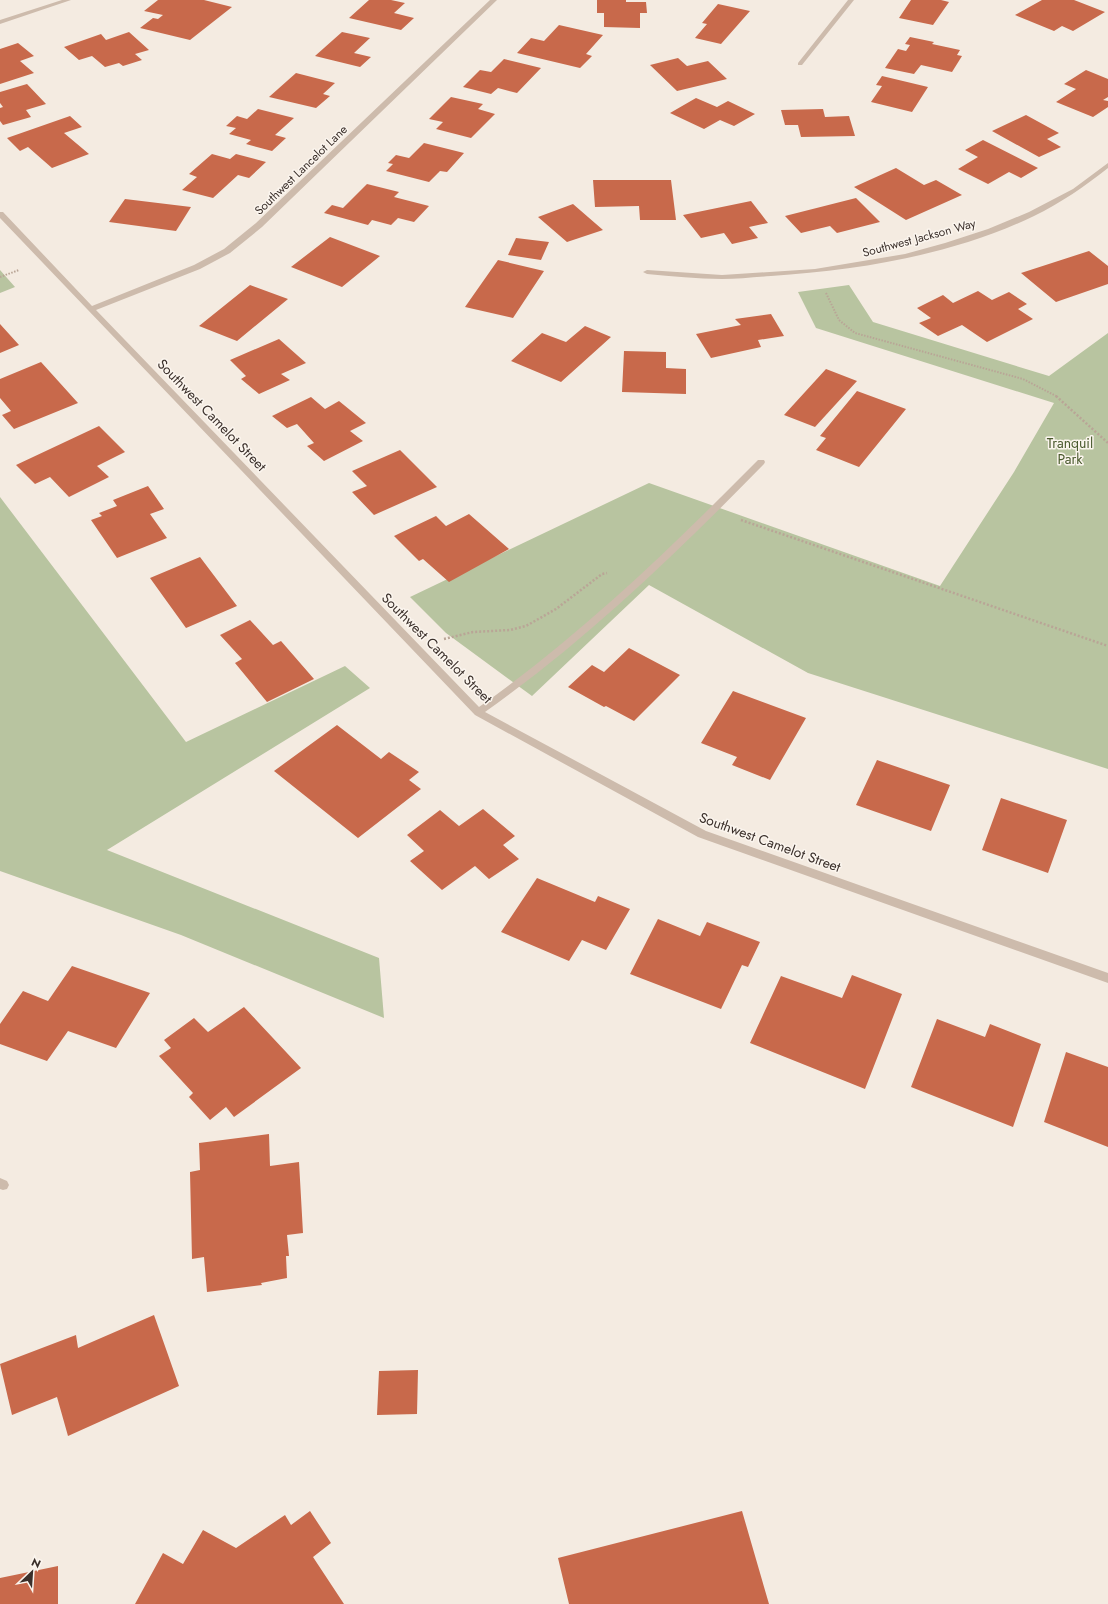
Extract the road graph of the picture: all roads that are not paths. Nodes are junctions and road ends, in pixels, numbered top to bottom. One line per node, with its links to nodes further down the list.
1 (68, 0): 4 (street)
2 (494, 0): 9 (street, Southwest Lancelot Lane)
3 (851, 0): 5 (street)
4 (0, 22)
5 (800, 64)
6 (1108, 165): 8 (street, Southwest Jackson Way)
7 (0, 214): 9 (street, Southwest Camelot Street)
8 (647, 272)
9 (91, 309): 11 (street, Southwest Camelot Street)
10 (761, 462): 11 (street)
11 (478, 712): 12 (street, Southwest Camelot Street)
12 (1108, 978)

